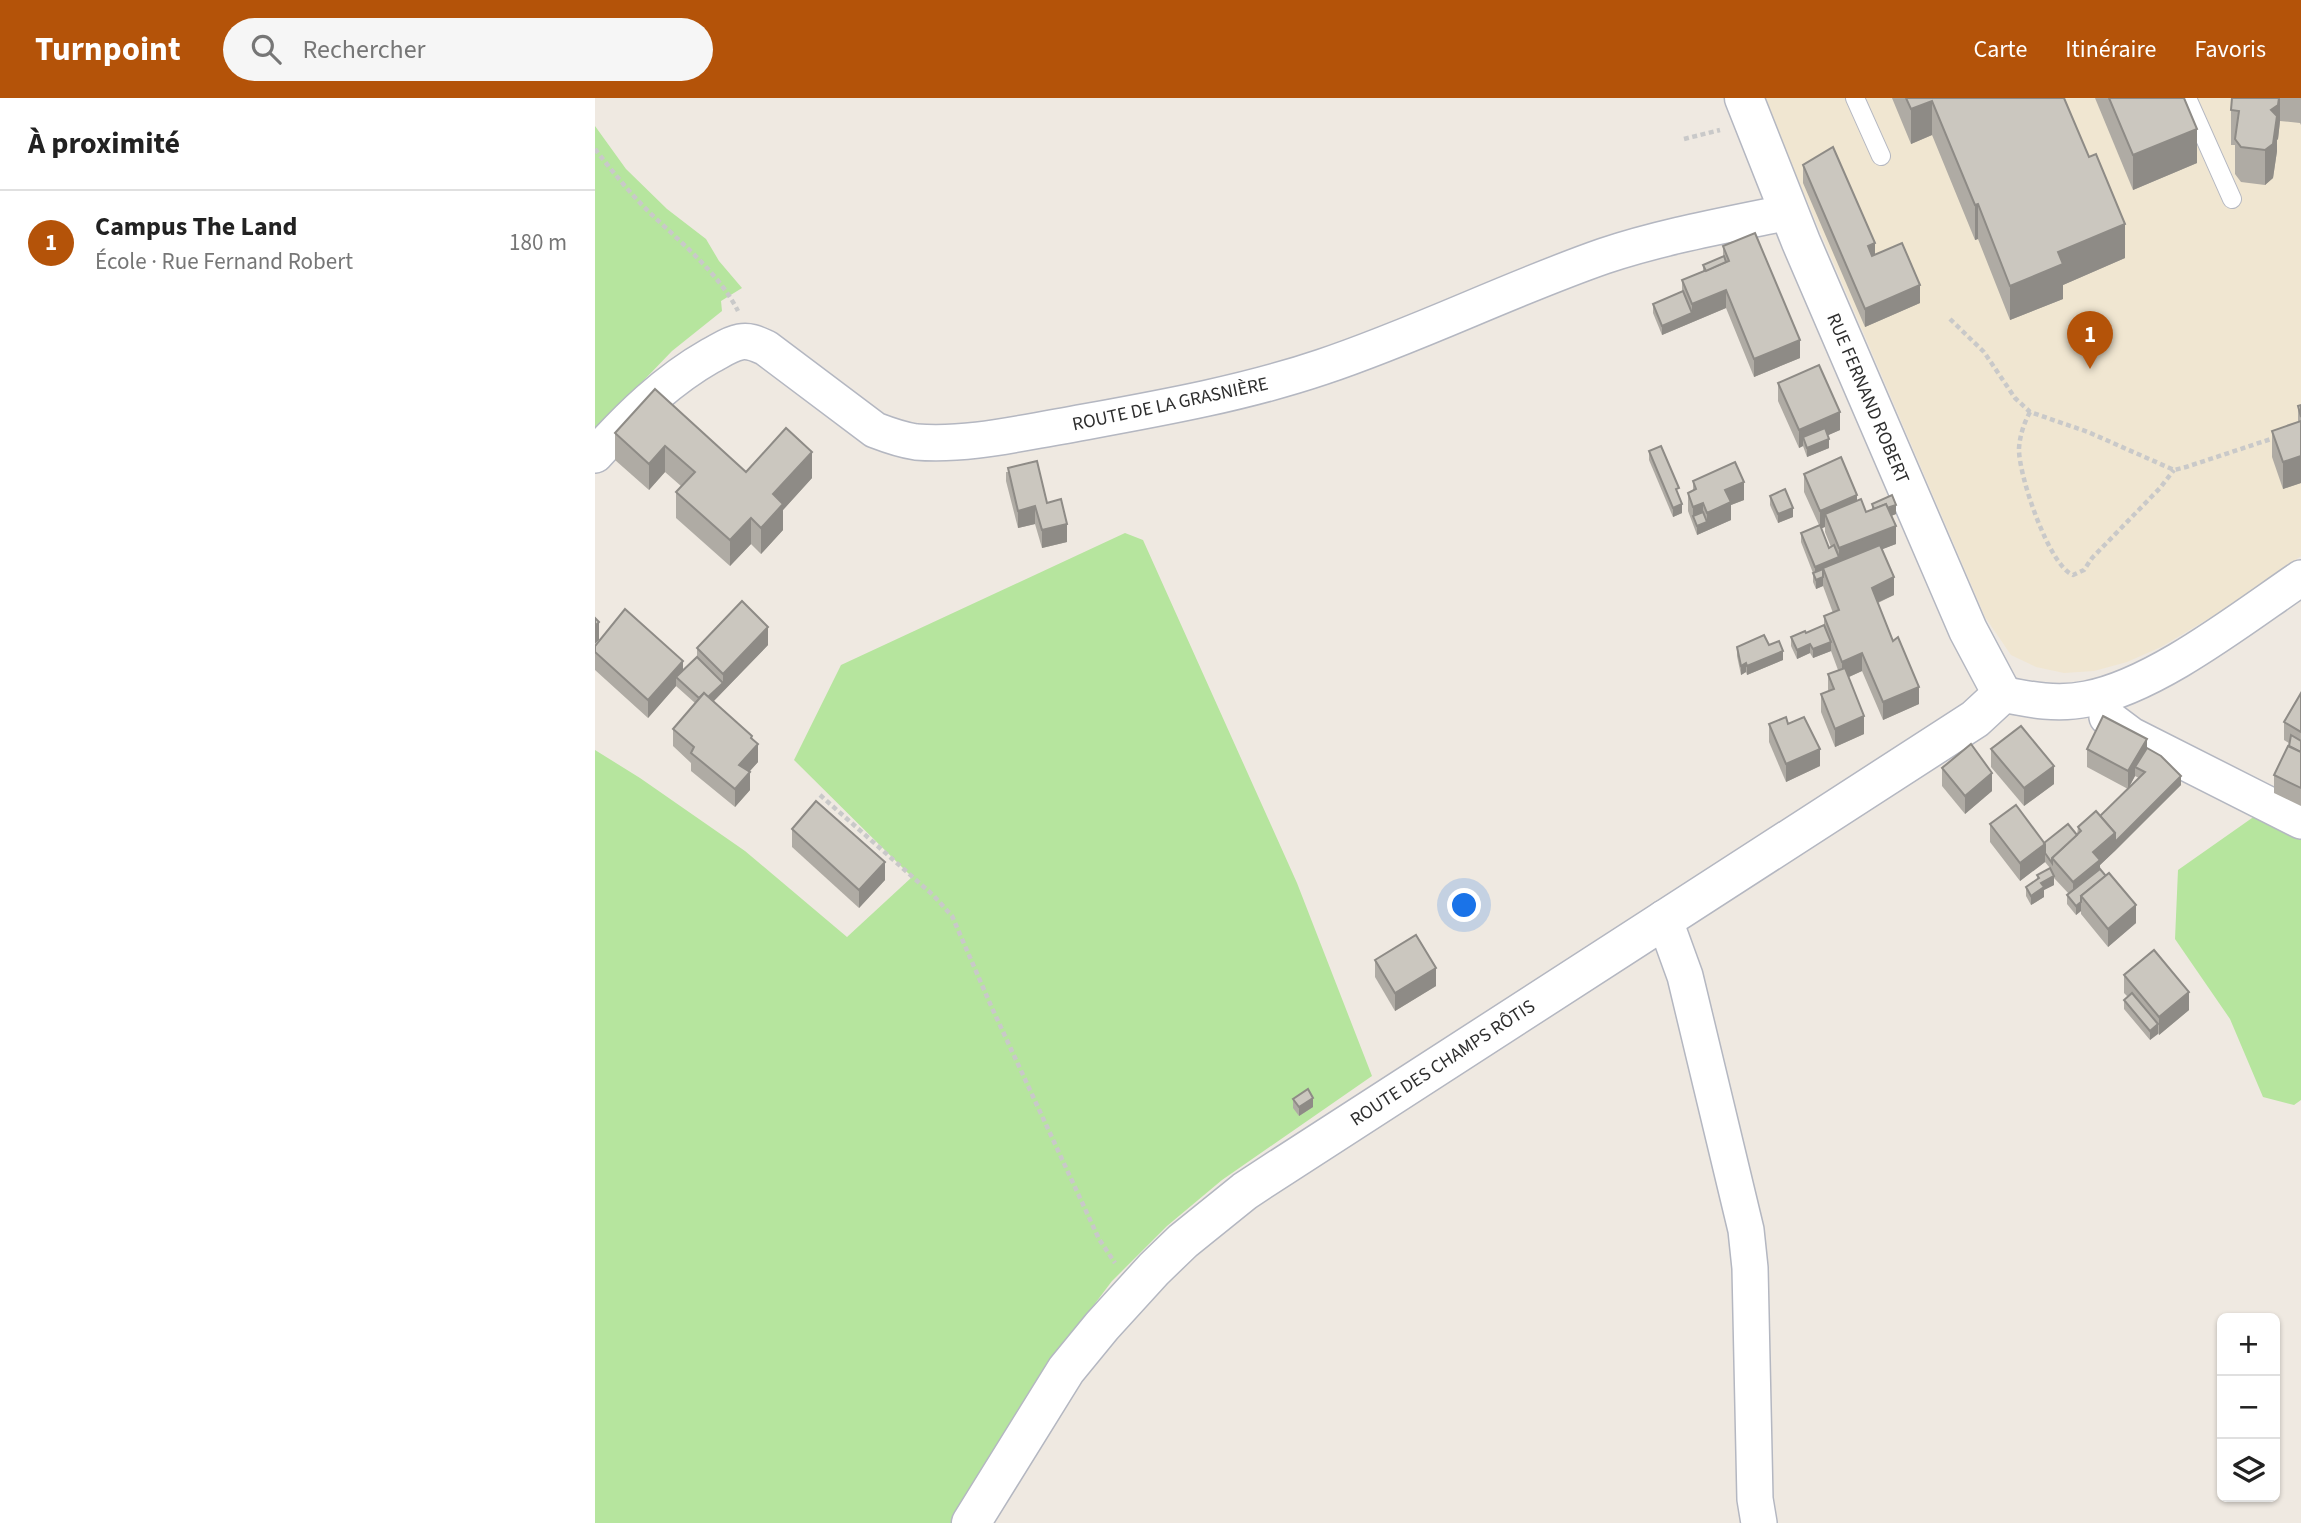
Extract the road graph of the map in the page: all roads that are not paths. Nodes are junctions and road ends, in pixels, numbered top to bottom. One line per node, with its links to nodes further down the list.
1 (1744, 98): 6 (street, RUE FERNAND ROBERT)
2 (1855, 98): 4 (lane)
3 (2187, 98): 5 (lane)
4 (1881, 156)
5 (2232, 199)
6 (1789, 212): 7 (street, ROUTE DE LA GRASNIÈRE); 9 (street, RUE FERNAND ROBERT)
7 (595, 455)
8 (2301, 578): 10 (street)
9 (2001, 694): 10 (street); 12 (street, ROUTE DES CHAMPS RÔTIS)
10 (2087, 699): 11 (street)
11 (2301, 821)
12 (1664, 918): 13 (street, ROUTE DES CHAMPS RÔTIS); 14 (street)
13 (971, 1523)
14 (1759, 1523)

